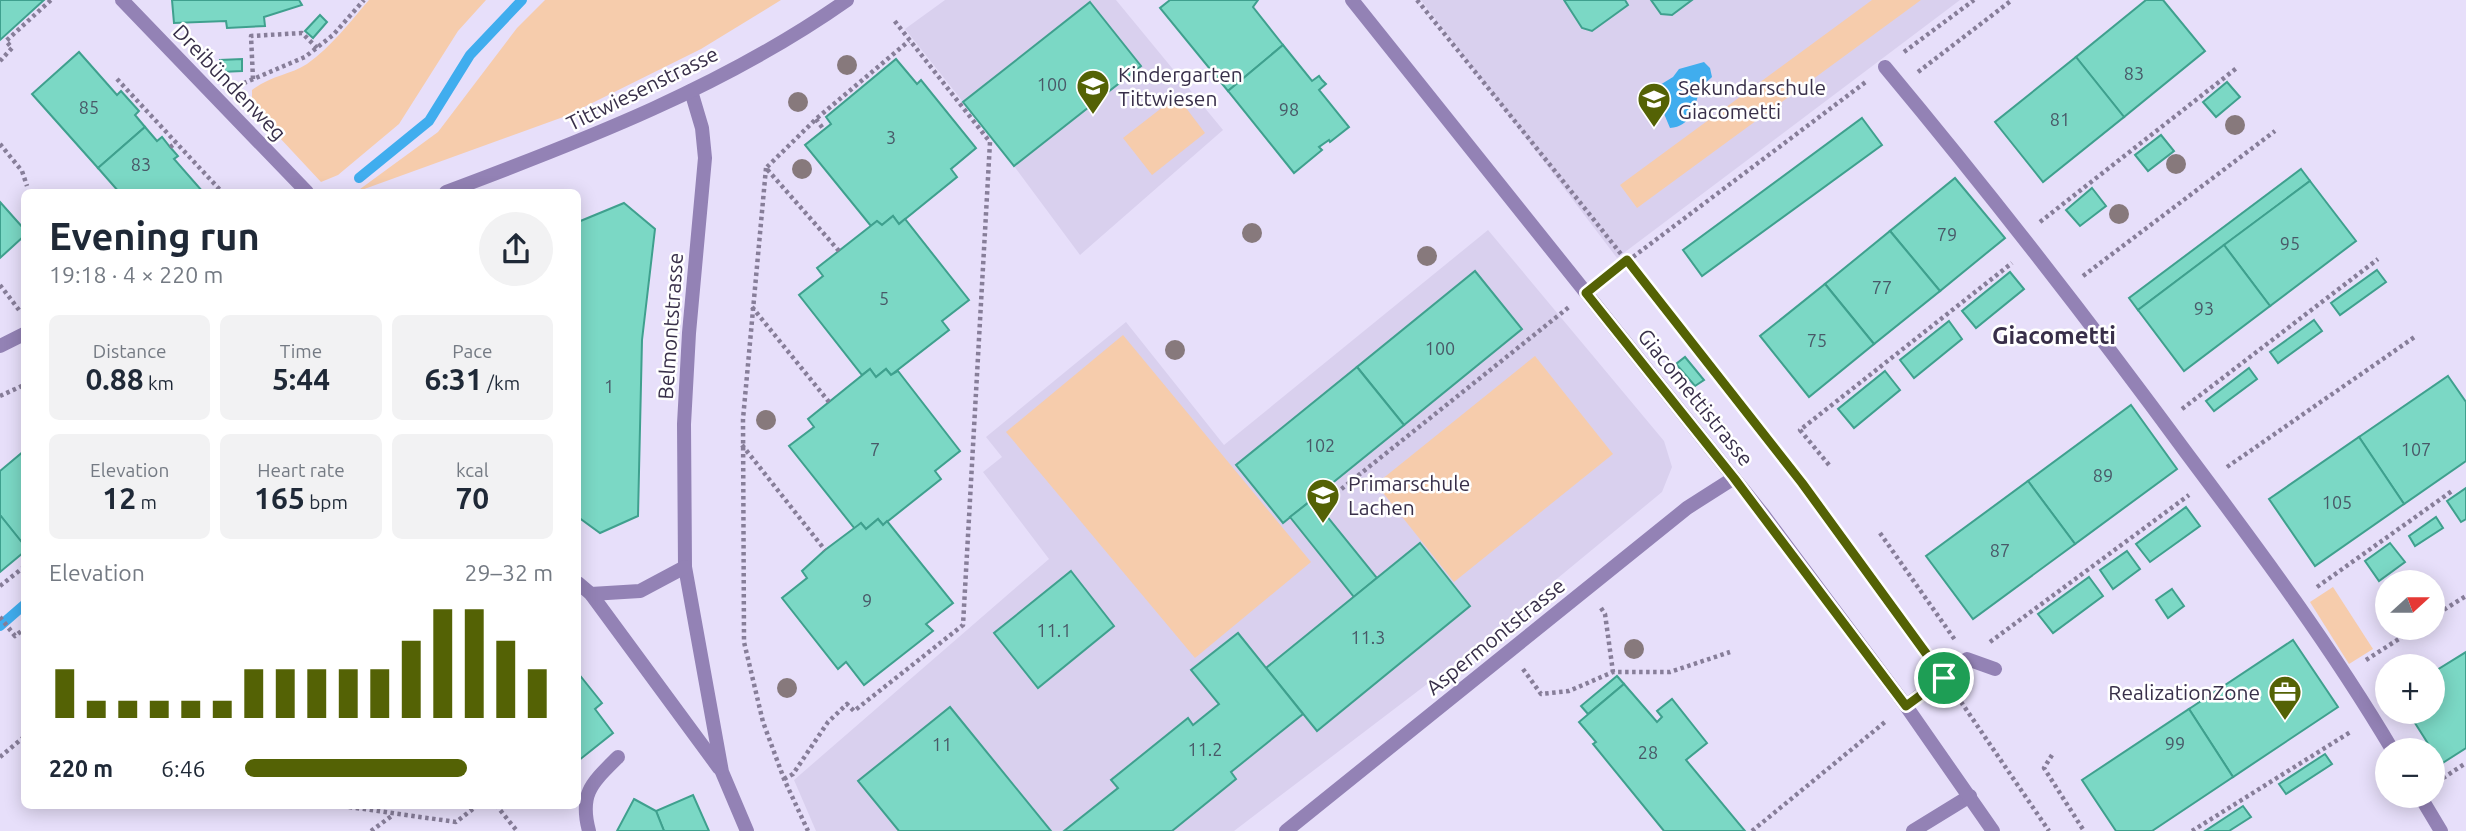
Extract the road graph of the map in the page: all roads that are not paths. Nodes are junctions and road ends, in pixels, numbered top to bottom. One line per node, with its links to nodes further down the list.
1 (122, 0): 6 (street, Dreibündenweg)
2 (847, 0): 5 (street, Tittwiesenstrasse)
3 (1352, 0): 10 (street, Giacomettistrasse)
4 (1885, 67): 16 (street)
5 (691, 91): 7 (street, Tittwiesenstrasse); 11 (street, Belmontstrasse)
6 (304, 189)
7 (454, 189)
8 (21, 336): 9 (street)
9 (0, 346)
10 (1734, 478): 15 (street, Giacomettistrasse); 23 (street, Aspermontstrasse)
11 (685, 567): 13 (street); 18 (street, Belmontstrasse)
12 (581, 586): 13 (street, Belmontstrasse)
13 (591, 594): 18 (street, Belmontstrasse)
14 (1995, 669): 15 (street)
15 (1906, 706): 19 (street, Giacomettistrasse)
16 (2385, 738)
17 (618, 757): 21 (street)
18 (722, 772): 22 (street, Belmontstrasse)
19 (1970, 796): 24 (street); 25 (street, Giacomettistrasse)
20 (2427, 808): 26 (street)
21 (589, 831)
22 (747, 831)
23 (1286, 831)
24 (1913, 831)
25 (1993, 831)
26 (2441, 831)

